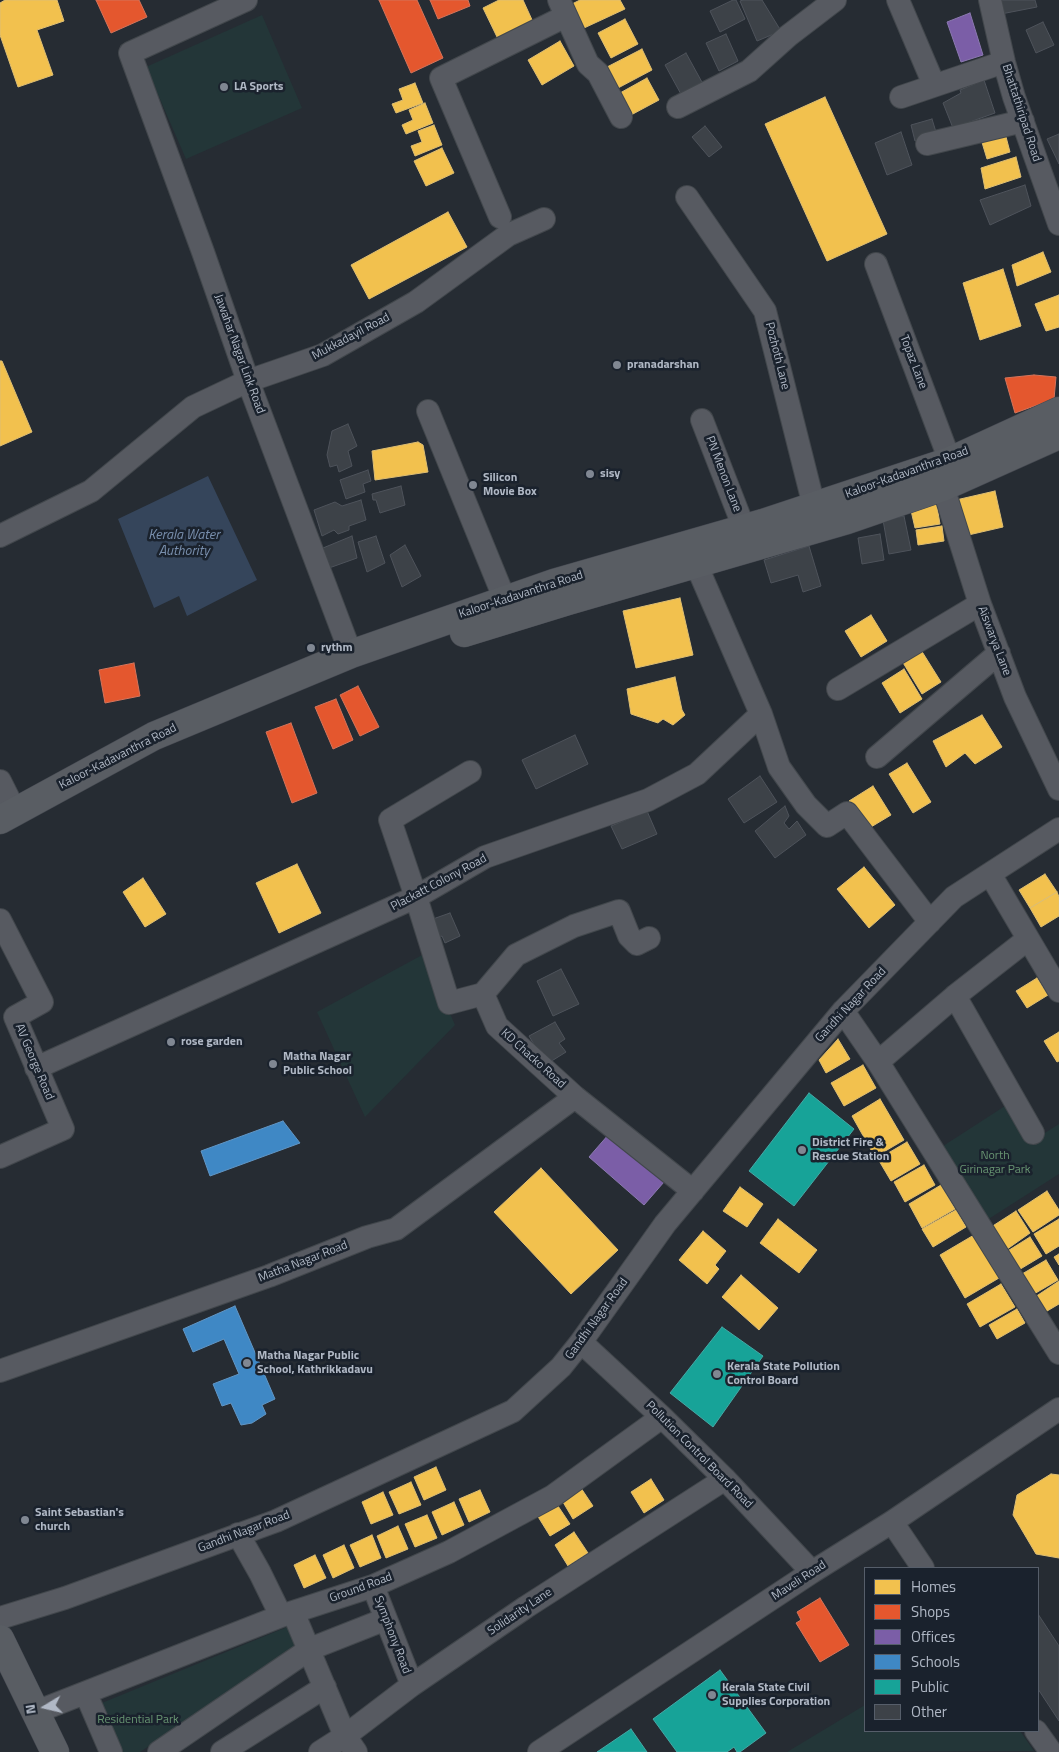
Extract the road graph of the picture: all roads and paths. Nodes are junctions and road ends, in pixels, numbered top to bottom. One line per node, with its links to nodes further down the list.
1 (246, 0): 18 (street, Jawahar Nagar Link Road)
2 (835, 0): 9 (street)
3 (898, 0): 7 (street)
4 (990, 0): 6 (street, Bhattathiripad Road)
5 (563, 8): 10 (street); 14 (street)
6 (1004, 62): 7 (street); 11 (street, Bhattathiripad Road)
7 (934, 85): 8 (street)
8 (901, 97)
9 (678, 107)
10 (621, 118)
11 (1023, 121): 12 (street); 16 (street, Bhattathiripad Road)
12 (927, 144)
13 (687, 197): 25 (street, Pozhoth Lane)
14 (500, 217)
15 (544, 219): 18 (street, Mukkadayil Road)
16 (1059, 224)
17 (876, 264): 23 (street, Topaz Lane)
18 (248, 381): 27 (street, Mukkadayil Road); 32 (street, Jawahar Nagar Link Road)
19 (428, 411): 29 (street)
20 (1059, 411): 23 (main road, Kaloor-Kadavanthra Road)
21 (702, 420): 26 (street, PN Menon Lane)
22 (1059, 435): 24 (main road, Kaloor-Kadavanthra Road)
23 (950, 461): 25 (main road, Kaloor-Kadavanthra Road)
24 (943, 487): 28 (main road, Kaloor-Kadavanthra Road); 30 (street, Aiswarya Lane)
25 (814, 506): 26 (main road, Kaloor-Kadavanthra Road)
26 (744, 528): 28 (main road, Kaloor-Kadavanthra Road)
27 (0, 536)
28 (694, 554): 29 (main road, Kaloor-Kadavanthra Road); 34 (street); 36 (main road, Kaloor-Kadavanthra Road)
29 (505, 600): 32 (main road, Kaloor-Kadavanthra Road)
30 (980, 604): 31 (street, Aiswarya Lane); 33 (street)
31 (999, 653): 35 (street); 39 (street, Aiswarya Lane)
32 (350, 654): 36 (main road, Kaloor-Kadavanthra Road)
33 (838, 689)
34 (762, 714): 44 (street, Plackatt Colony Road); 46 (street)
35 (877, 757)
36 (123, 762): 40 (main road, Kaloor-Kadavanthra Road); 42 (main road, Kaloor-Kadavanthra Road)
37 (470, 772): 44 (street)
38 (0, 780): 40 (street)
39 (1059, 788)
40 (7, 815)
41 (1059, 829): 43 (street, Gandhi Nagar Road)
42 (0, 839)
43 (990, 874): 46 (street, Gandhi Nagar Road); 48 (street)
44 (416, 897): 50 (street); 54 (street, Plackatt Colony Road)
45 (0, 920): 54 (street, AV George Road)
46 (930, 922): 52 (street, Gandhi Nagar Road)
47 (649, 938): 50 (street)
48 (1028, 939): 49 (street); 51 (street)
49 (1059, 991)
50 (483, 994): 55 (street, KD Chacko Road)
51 (955, 996): 53 (street); 56 (street)
52 (843, 1011): 53 (street); 58 (street, Gandhi Nagar Road)
53 (878, 1062): 59 (street)
54 (36, 1068): 57 (street, AV George Road)
55 (575, 1097): 58 (street, KD Chacko Road); 62 (street, Matha Nagar Road)
56 (1033, 1133)
57 (0, 1157)
58 (693, 1192): 60 (street, Gandhi Nagar Road)
59 (1052, 1329): 61 (street)
60 (581, 1342): 64 (street, Pollution Control Board Road); 67 (street, Gandhi Nagar Road)
61 (1059, 1353)
62 (0, 1371)
63 (1059, 1409): 66 (street, Maveli Road)
64 (662, 1416): 65 (street, Pollution Control Board Road); 70 (street, Ground Road)
65 (725, 1479): 69 (street, Pollution Control Board Road); 76 (street, Solidarity Lane)
66 (892, 1522): 68 (street); 69 (street, Maveli Road)
67 (238, 1534): 71 (street); 72 (street, Gandhi Nagar Road)
68 (922, 1567)
69 (812, 1572): 87 (street, Maveli Road)
70 (373, 1586): 71 (street, Ground Road); 73 (street, Symphony Road)
71 (287, 1614): 75 (street); 78 (street, Ground Road)
72 (0, 1618)
73 (386, 1619): 75 (street); 76 (street, Symphony Road)
74 (0, 1639): 79 (main road)
75 (310, 1650): 77 (street); 84 (street)
76 (412, 1685): 81 (street, Solidarity Lane)
77 (325, 1687): 81 (street); 85 (street)
78 (86, 1694): 79 (street, Ground Road); 83 (street)
79 (36, 1712): 82 (main road)
80 (1037, 1732): 88 (street)
81 (351, 1744): 86 (street, Solidarity Lane)
82 (55, 1752)
83 (111, 1752)
84 (159, 1752)
85 (222, 1752)
86 (320, 1752)
87 (539, 1752)
88 (1051, 1752)

